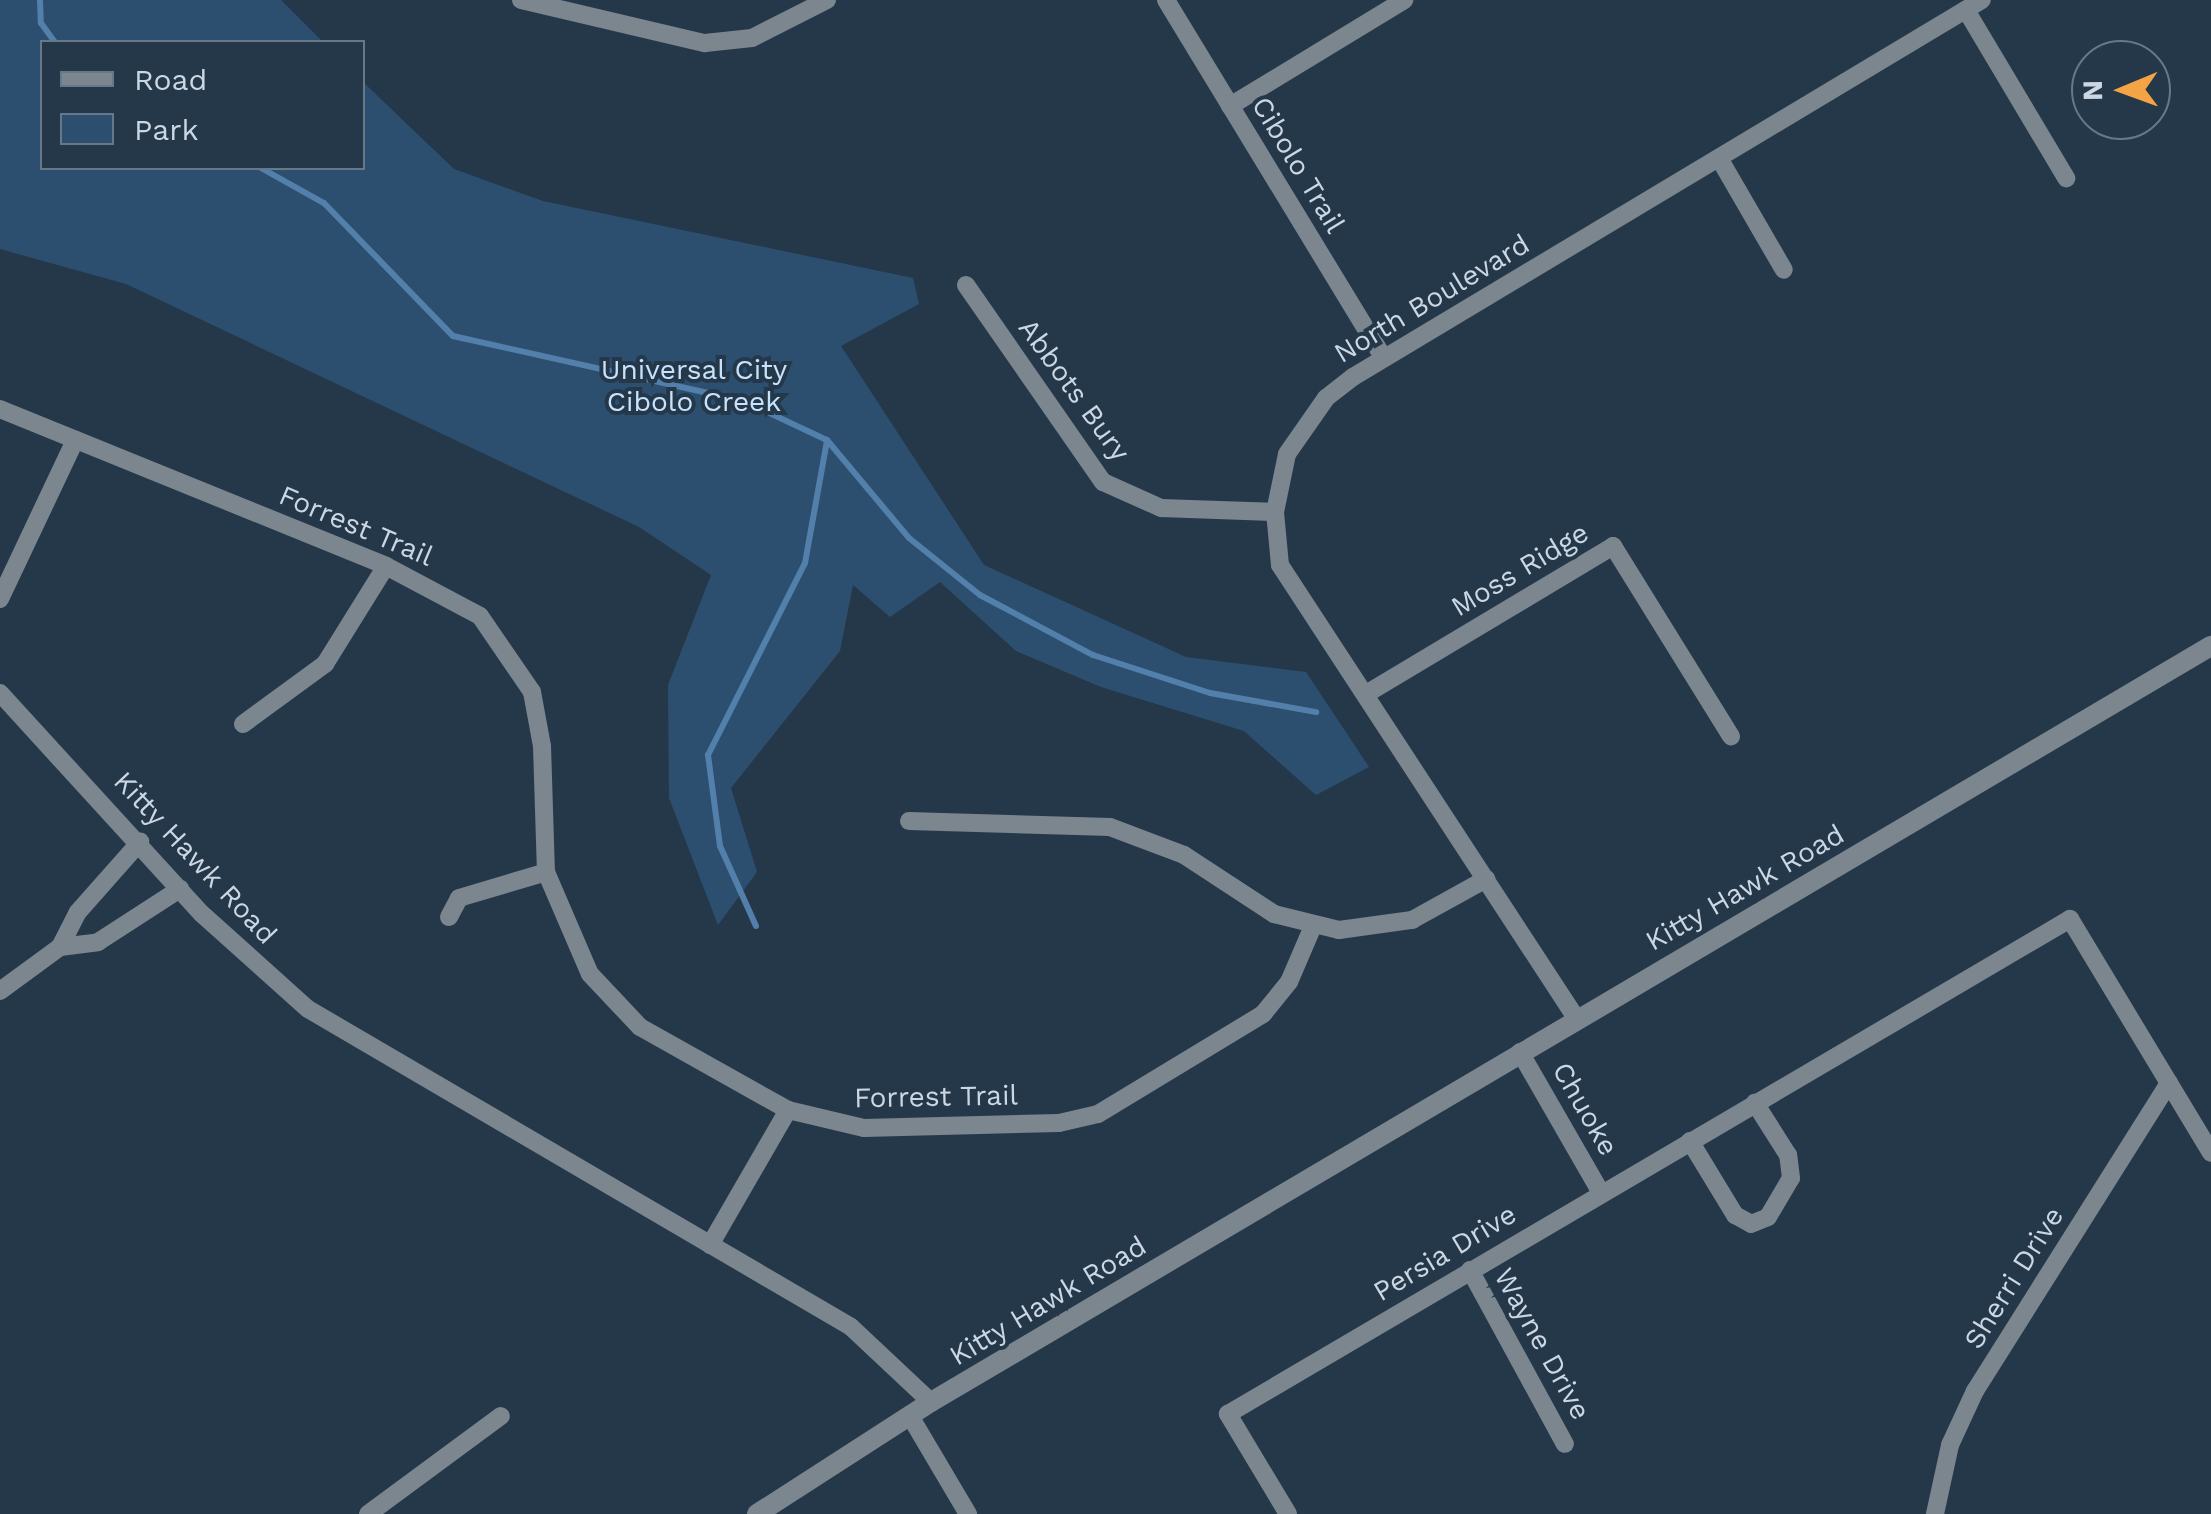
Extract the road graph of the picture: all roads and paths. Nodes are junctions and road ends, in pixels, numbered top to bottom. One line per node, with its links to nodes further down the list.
1 (521, 0): 2 (street)
2 (827, 0)
3 (1166, 0): 6 (street, Cibolo Trail)
4 (1404, 0): 6 (street)
5 (1974, 5): 7 (street, North Boulevard); 8 (street)
6 (1230, 106): 11 (street, Cibolo Trail)
7 (1719, 158): 9 (street); 11 (street, North Boulevard)
8 (2066, 178)
9 (1784, 270)
10 (966, 285): 14 (street, Abbots Bury)
11 (1384, 358): 14 (street, North Boulevard)
12 (0, 409): 13 (street, Forrest Trail)
13 (75, 440): 15 (street, Forrest Trail); 16 (street)
14 (1275, 512): 19 (street, North Boulevard)
15 (386, 566): 20 (street); 24 (street, Forrest Trail)
16 (0, 599)
17 (2211, 646): 31 (street, Kitty Hawk Road)
18 (0, 693): 23 (street, Kitty Hawk Road)
19 (1366, 694): 21 (street, Moss Ridge); 25 (street, North Boulevard)
20 (243, 724)
21 (1731, 736)
22 (909, 821): 28 (street)
23 (140, 842): 26 (street, Kitty Hawk Road); 29 (street)
24 (546, 872): 27 (street); 35 (street, Forrest Trail)
25 (1486, 879): 28 (street); 31 (street, North Boulevard)
26 (180, 890): 29 (street); 39 (street, Kitty Hawk Road)
27 (449, 917)
28 (1313, 926): 35 (street, Forrest Trail)
29 (60, 947): 30 (street)
30 (0, 991)
31 (1576, 1018): 32 (street, Kitty Hawk Road)
32 (1520, 1052): 38 (street, Chuoke); 41 (street, Kitty Hawk Road)
33 (2169, 1083): 34 (street, Persia Drive); 37 (street); 49 (street, Sherri Drive)
34 (1755, 1103): 36 (street, Persia Drive); 36 (street)
35 (788, 1110): 39 (street)
36 (1690, 1141): 38 (street, Persia Drive)
37 (2211, 1152)
38 (1601, 1193): 40 (street, Persia Drive)
39 (710, 1245): 41 (street, Kitty Hawk Road)
40 (1470, 1270): 44 (street, Wayne Drive); 48 (street, Persia Drive)
41 (931, 1402): 43 (street)
42 (501, 1416): 45 (street)
43 (910, 1416): 46 (street); 47 (street)
44 (1565, 1444)
45 (368, 1514)
46 (756, 1514)
47 (968, 1514)
48 (1288, 1514)
49 (1935, 1514)

